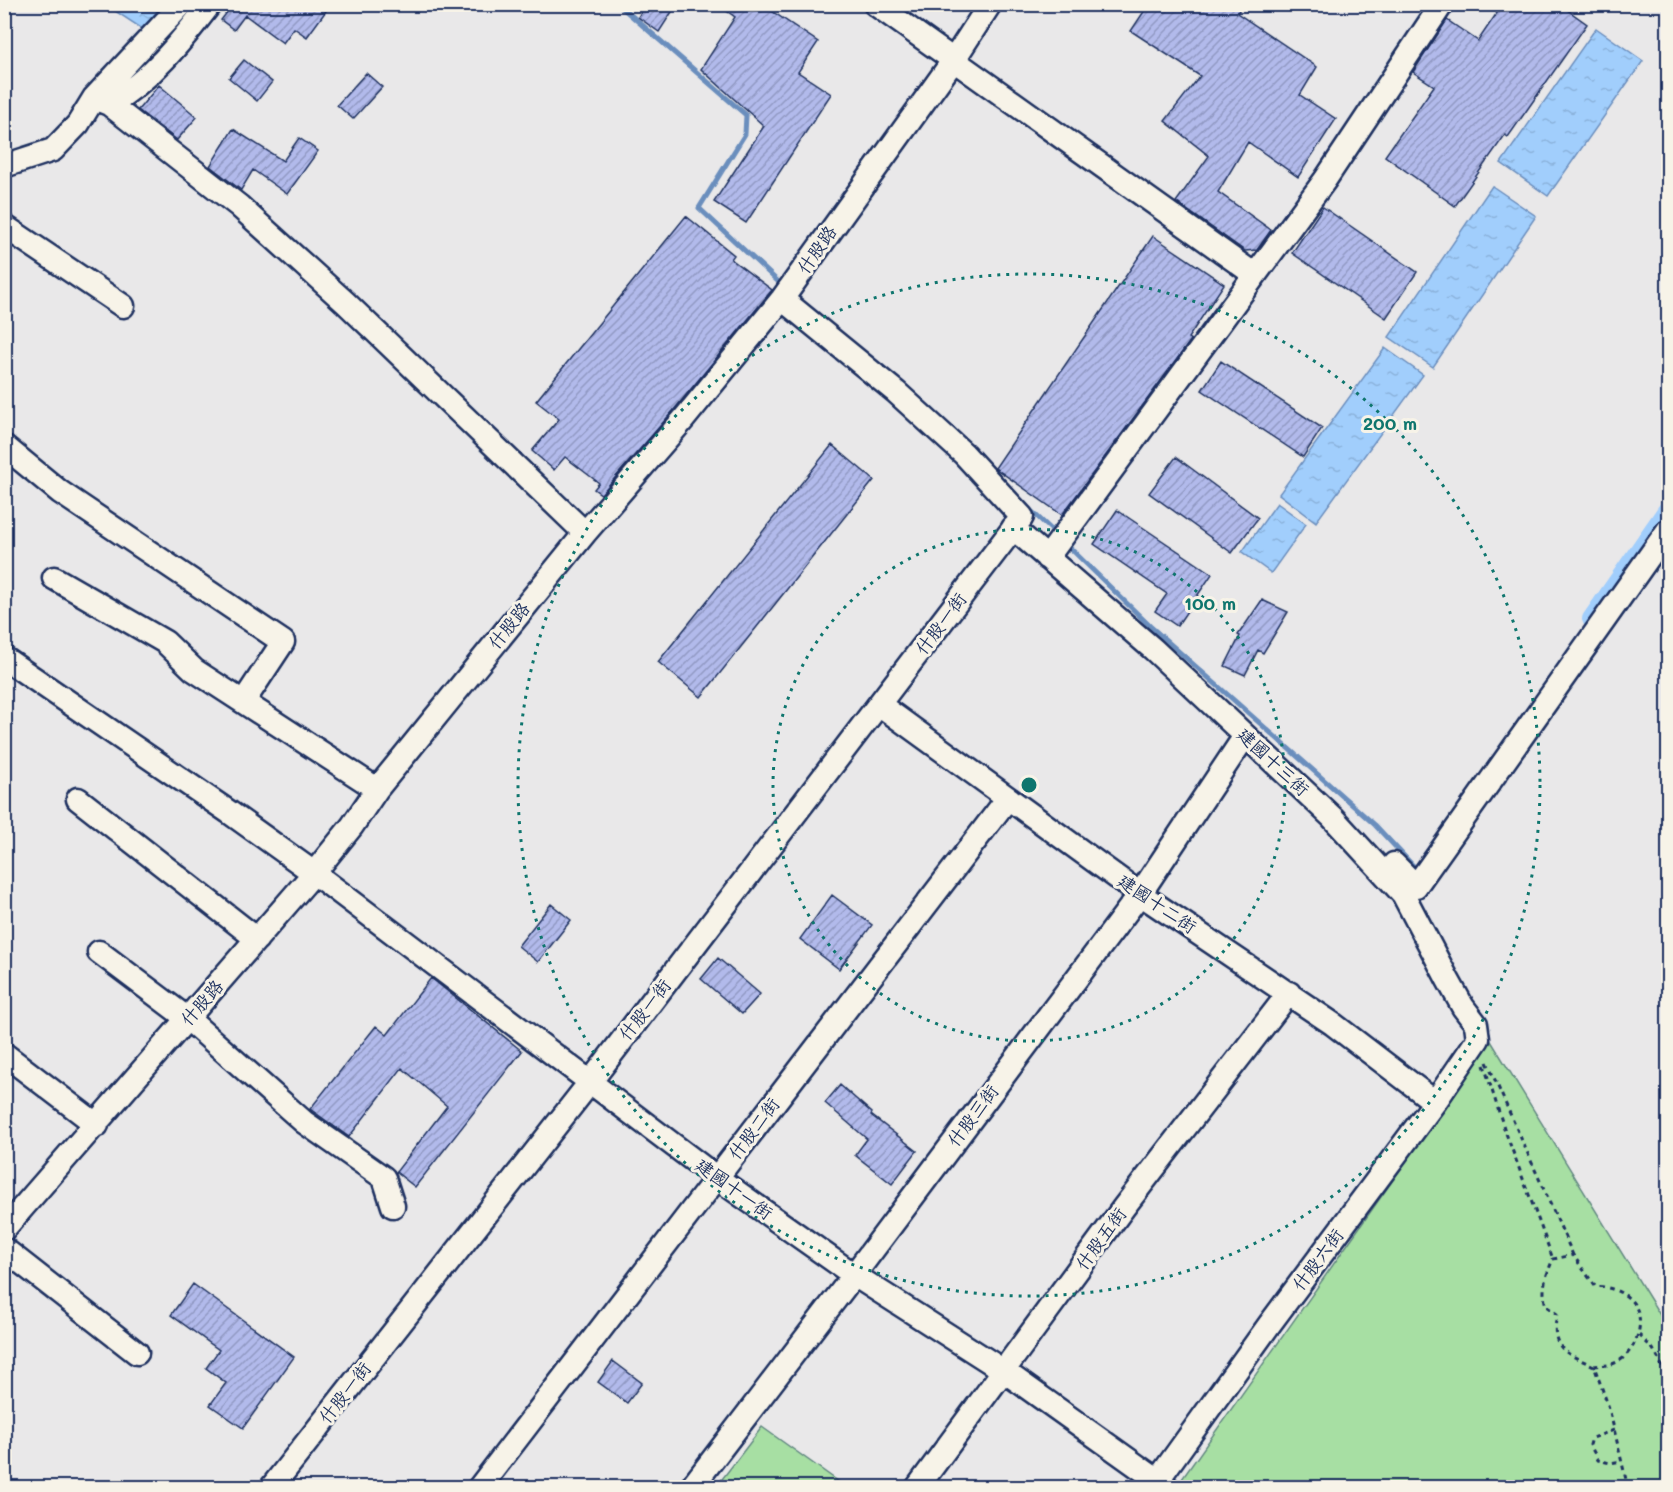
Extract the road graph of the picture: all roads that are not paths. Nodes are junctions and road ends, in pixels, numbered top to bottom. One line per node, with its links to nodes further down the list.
1 (182, 4): 7 (street)
2 (210, 4): 7 (street)
3 (875, 4): 6 (street)
4 (990, 4): 6 (street, 什股路)
5 (1442, 4): 10 (street)
6 (952, 61): 10 (street); 11 (street, 什股路)
7 (101, 101): 8 (street); 16 (street)
8 (4, 166)
9 (4, 226): 12 (street)
10 (1255, 275): 17 (street)
11 (782, 299): 14 (street, 建國十三街); 16 (street, 什股路)
12 (123, 306)
13 (4, 446): 20 (street)
14 (1018, 523): 17 (street, 建國十三街); 21 (street, 什股一街)
15 (1668, 530): 17 (street)
16 (585, 533): 23 (street, 什股路)
17 (1051, 552): 22 (street, 建國十三街)
18 (54, 578): 20 (street)
19 (4, 658): 26 (street, 建國十一街)
20 (244, 701): 23 (street)
21 (880, 705): 24 (street, 建國十二街); 34 (street, 什股一街)
22 (1245, 736): 27 (street, 什股三街); 32 (street, 建國十三街)
23 (377, 789): 26 (street, 什股路)
24 (1008, 798): 27 (street, 建國十二街); 37 (street, 什股二街)
25 (78, 799): 28 (street)
26 (314, 873): 28 (street, 什股路); 34 (street, 建國十一街)
27 (1140, 894): 30 (street, 建國十二街); 41 (street, 什股三街)
28 (257, 939): 31 (street, 什股路)
29 (99, 952): 31 (street)
30 (1289, 993): 35 (street, 建國十二街); 43 (street, 什股五街)
31 (188, 1019): 36 (street, 什股路); 38 (street)
32 (1478, 1040): 35 (street, 什股六街)
33 (4, 1054): 36 (street)
34 (591, 1081): 37 (street, 建國十一街); 45 (street, 什股一街)
35 (1435, 1102): 44 (street, 什股六街)
36 (97, 1125): 39 (street, 什股路)
37 (717, 1178): 41 (street, 建國十一街); 46 (street, 什股二街)
38 (393, 1206)
39 (4, 1229)
40 (4, 1249): 42 (street)
41 (854, 1275): 43 (street, 建國十一街); 47 (street, 什股三街)
42 (137, 1353)
43 (1004, 1371): 44 (street, 建國十一街); 48 (street, 什股五街)
44 (1159, 1485)
45 (272, 1487)
46 (478, 1488)
47 (691, 1488)
48 (917, 1488)

